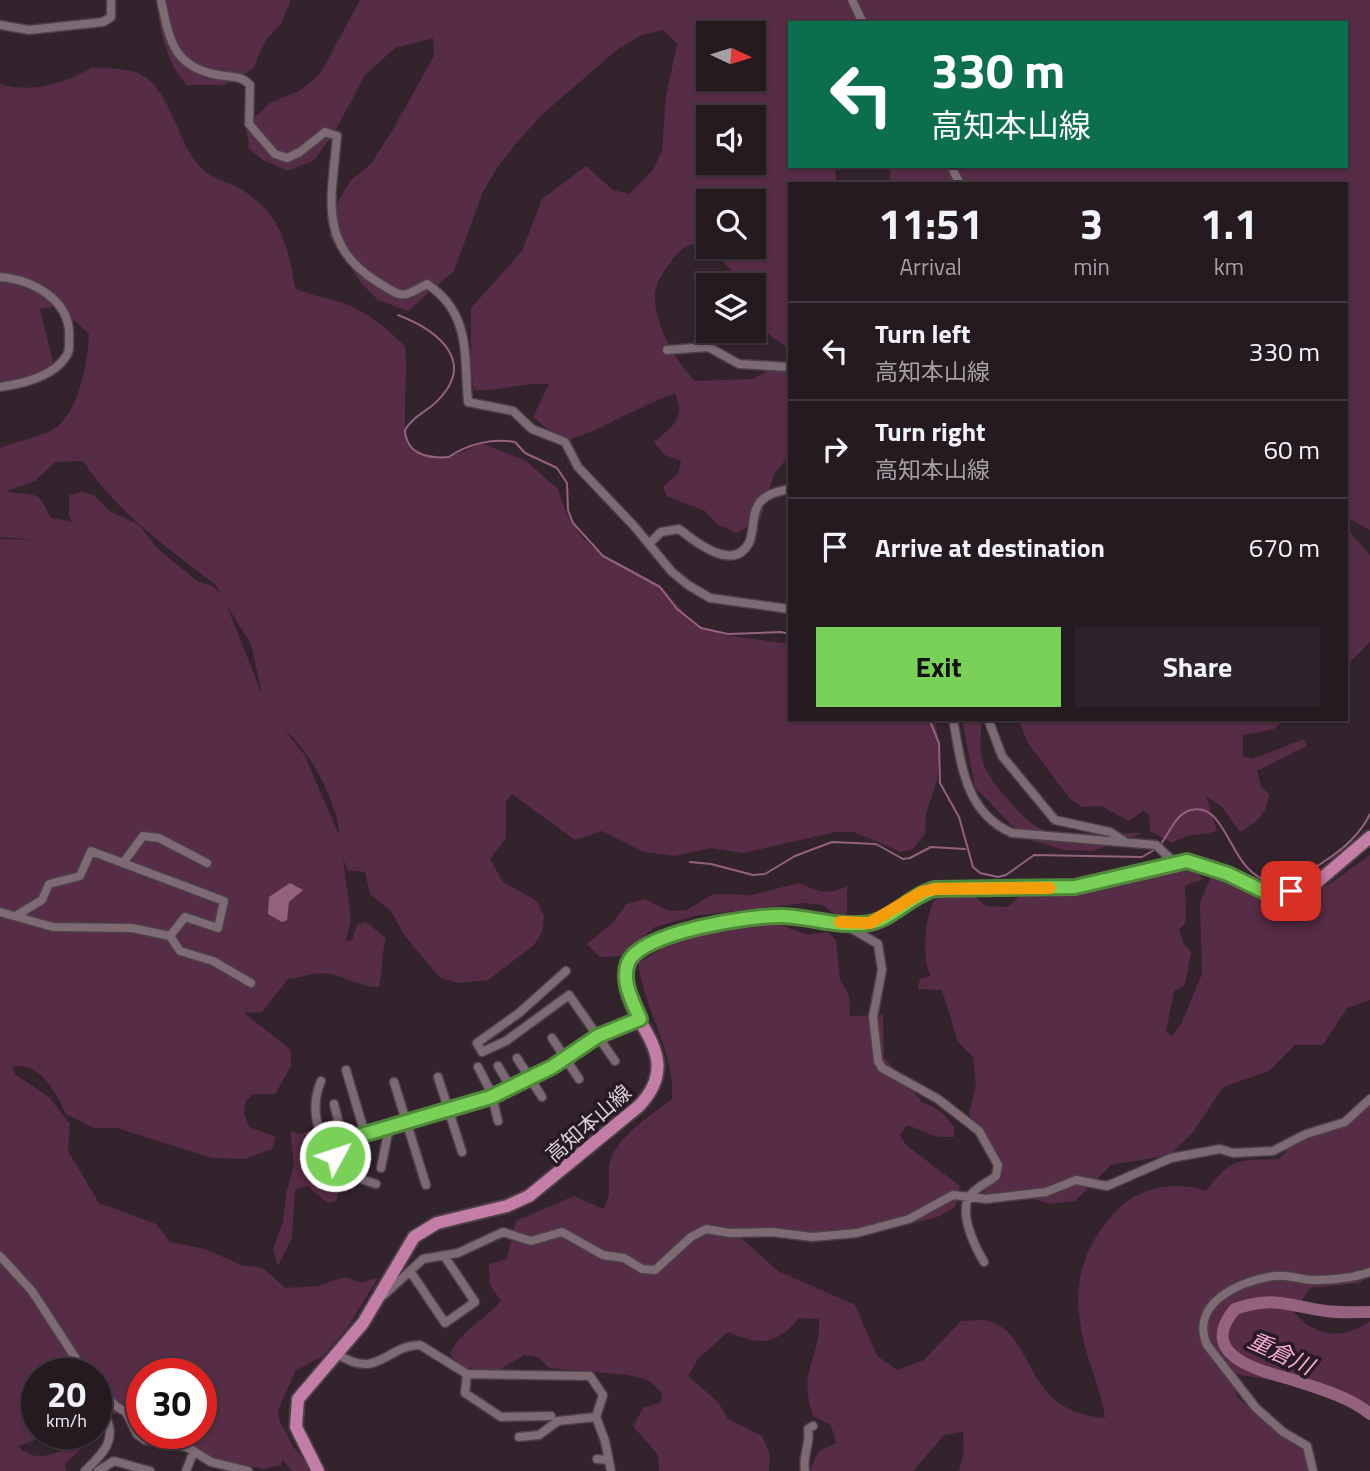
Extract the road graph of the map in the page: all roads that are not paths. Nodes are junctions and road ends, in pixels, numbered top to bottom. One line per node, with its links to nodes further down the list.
1 (111, 0): 5 (street)
2 (161, 0): 11 (street)
3 (852, 0): 4 (street)
4 (862, 21)
5 (0, 25)
6 (0, 277): 9 (street)
7 (667, 350): 8 (street)
8 (788, 367)
9 (0, 387)
10 (788, 489): 11 (street)
11 (650, 544): 12 (street)
12 (788, 609)
13 (953, 721): 16 (street)
14 (989, 721): 16 (street)
15 (1370, 837): 19 (main road, 高知本山線)
16 (1127, 843): 19 (street)
17 (123, 863): 18 (street); 21 (street); 23 (street)
18 (207, 863)
19 (1175, 863): 22 (main road, 高知本山線)
20 (0, 912): 21 (street)
21 (17, 915): 23 (street)
22 (840, 922): 26 (main road, 高知本山線); 56 (street)
23 (170, 936): 25 (street)
24 (566, 971): 27 (street)
25 (251, 983)
26 (640, 1019): 27 (street); 62 (main road, 高知本山線)
27 (598, 1036): 30 (street); 31 (street)
28 (552, 1038): 30 (street)
29 (517, 1058): 36 (street)
30 (566, 1059): 36 (street); 37 (street)
31 (615, 1061)
32 (498, 1066): 40 (street)
33 (478, 1067): 41 (street)
34 (346, 1070): 49 (street)
35 (438, 1077): 45 (street)
36 (531, 1079): 40 (street); 42 (street)
37 (579, 1079)
38 (321, 1081): 50 (street)
39 (394, 1082): 47 (street)
40 (511, 1088): 41 (street)
41 (491, 1097): 45 (street); 46 (street)
42 (542, 1097)
43 (1370, 1099): 56 (street)
44 (334, 1104): 50 (street)
45 (449, 1110): 47 (street); 51 (street)
46 (498, 1121)
47 (405, 1123): 48 (street); 55 (street)
48 (389, 1128): 49 (street); 52 (street)
49 (365, 1134): 50 (street); 54 (street)
50 (341, 1141): 53 (street)
51 (462, 1152)
52 (381, 1168)
53 (332, 1169)
54 (376, 1184)
55 (426, 1185)
56 (970, 1195): 58 (street); 59 (street)
57 (0, 1256): 63 (street)
58 (445, 1257): 60 (street); 60 (street)
59 (984, 1262)
60 (410, 1271): 62 (street)
61 (1370, 1272): 85 (street)
62 (379, 1299): 64 (main road, 高知本山線)
63 (70, 1352): 65 (street); 66 (street)
64 (336, 1353): 67 (street); 82 (main road, 高知本山線)
65 (72, 1358)
66 (74, 1358)
67 (467, 1374): 69 (street); 70 (street)
68 (112, 1400): 74 (street)
69 (551, 1416)
70 (596, 1417): 72 (street); 76 (street)
71 (813, 1426): 84 (street)
72 (519, 1437)
73 (103, 1449): 77 (street)
74 (194, 1451): 80 (street); 81 (street)
75 (597, 1459): 76 (street)
76 (609, 1460): 83 (street)
77 (85, 1471)
78 (98, 1471): 79 (street)
79 (150, 1471)
80 (186, 1471)
81 (248, 1471)
82 (318, 1471)
83 (611, 1471)
84 (805, 1471)
85 (1313, 1471)

